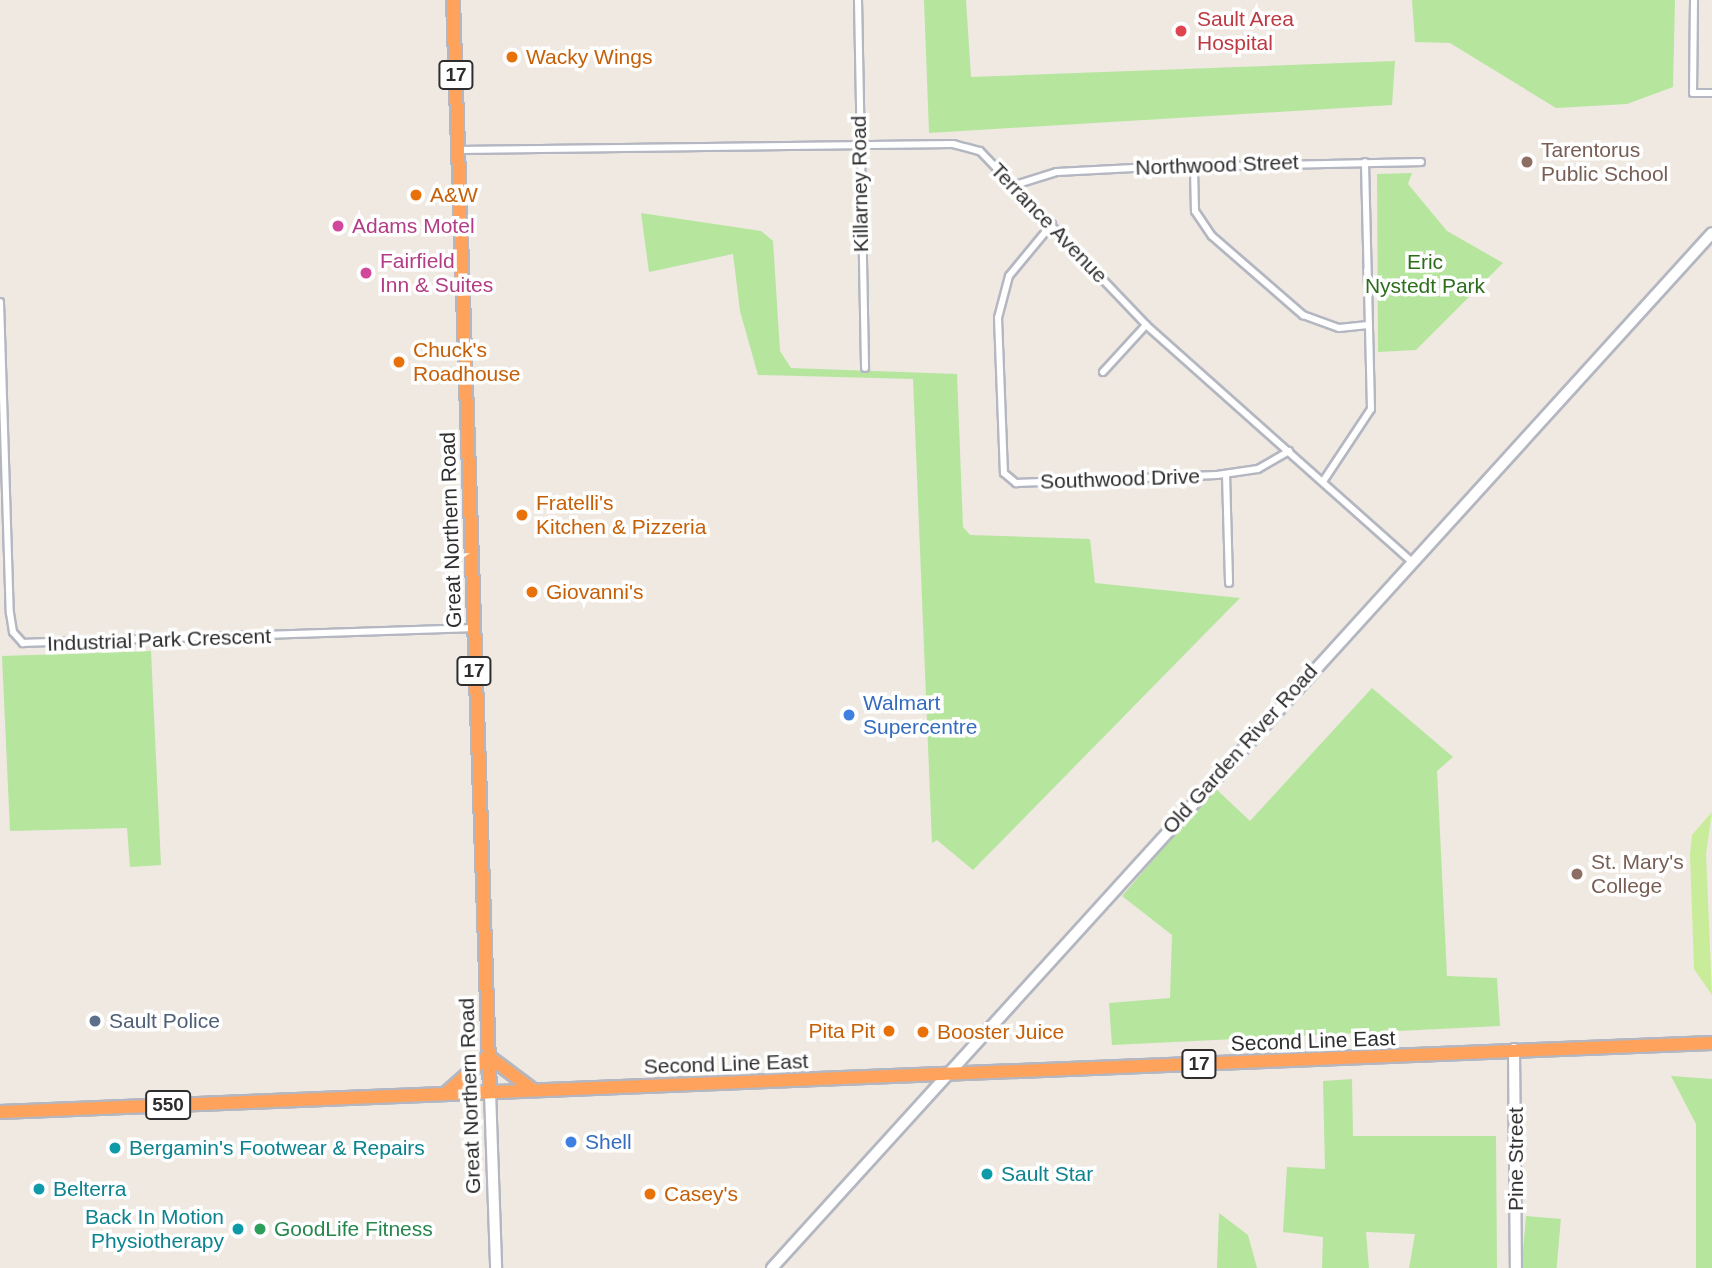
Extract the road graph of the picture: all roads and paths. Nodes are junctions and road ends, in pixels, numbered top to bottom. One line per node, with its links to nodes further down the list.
1 (453, 0): 6 (highway, Great Northern Road / 17)
2 (858, 0): 5 (street, Killarney Road)
3 (1694, 0): 4 (street)
4 (1712, 93)
5 (859, 148): 6 (street, Terrance Avenue); 10 (street, Terrance Avenue); 16 (street, Killarney Road)
6 (458, 150): 23 (highway, Great Northern Road / 17)
7 (1365, 162): 8 (street, Northwood Street); 9 (street, Northwood Street); 15 (street)
8 (1420, 162)
9 (1194, 168): 10 (street, Northwood Street); 15 (street)
10 (1015, 185): 11 (street, Terrance Avenue)
11 (1052, 224): 14 (street, Terrance Avenue); 19 (street, Southwood Drive)
12 (1712, 233): 21 (main road, Old Garden River Road)
13 (0, 302): 23 (street, Industrial Park Crescent)
14 (1146, 325): 17 (street); 18 (street, Terrance Avenue)
15 (1368, 325): 20 (street)
16 (865, 368)
17 (1103, 372)
18 (1289, 451): 19 (street, Southwood Drive); 20 (street, Terrance Avenue)
19 (1226, 474): 22 (street)
20 (1324, 480): 21 (street, Terrance Avenue)
21 (1412, 562): 27 (main road, Old Garden River Road)
22 (1229, 583)
23 (473, 628): 26 (highway, Great Northern Road / 17)
24 (1712, 1043): 25 (highway, Second Line East / 17)
25 (1514, 1051): 27 (highway, Second Line East / 17); 34 (main road, Pine Street)
26 (488, 1056): 28 (highway); 29 (highway, Great Northern Road / 17); 30 (highway)
27 (946, 1074): 28 (highway, Second Line East / 17); 33 (main road, Old Garden River Road)
28 (534, 1091): 29 (highway, Second Line East / 17)
29 (490, 1092): 30 (highway, Second Line East / 550); 32 (main road, Great Northern Road)
30 (445, 1094): 31 (highway, Second Line East / 550)
31 (0, 1112)
32 (496, 1268)
33 (772, 1268)
34 (1516, 1268)

